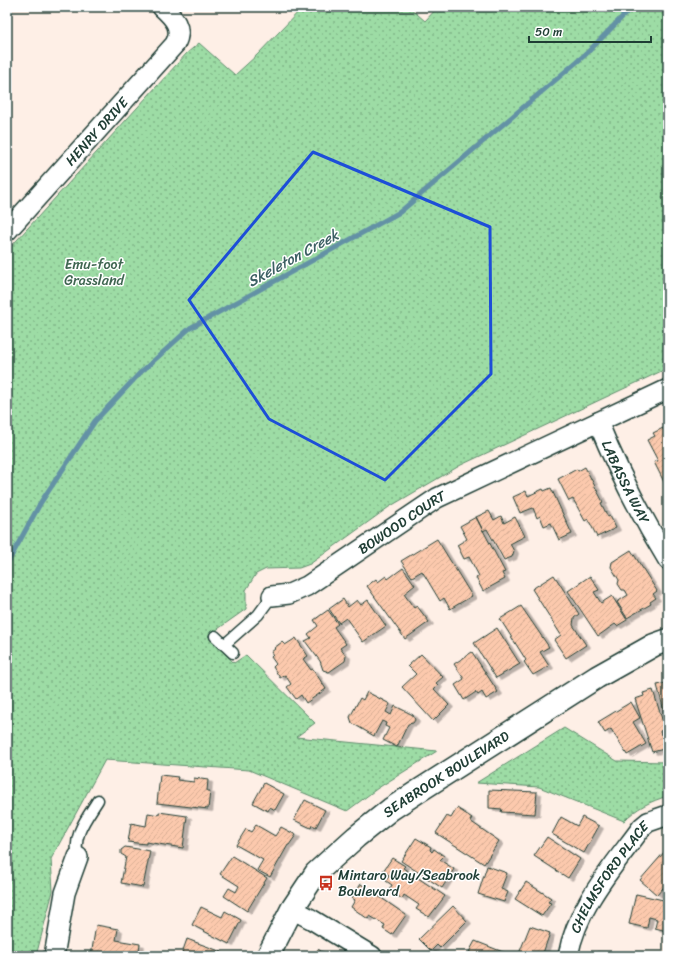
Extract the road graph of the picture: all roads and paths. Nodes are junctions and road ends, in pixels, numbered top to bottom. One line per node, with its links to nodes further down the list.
1 (162, 7): 2 (street, HENRY DRIVE)
2 (7, 231)
3 (668, 389): 4 (street, BOWOOD COURT)
4 (598, 422): 5 (street, LABASSA WAY); 6 (street, BOWOOD COURT)
5 (668, 560)
6 (272, 596): 9 (lane, BOWOOD COURT)
7 (215, 636): 9 (lane)
8 (668, 640): 14 (street, SEABROOK BOULEVARD)
9 (224, 645): 10 (lane)
10 (233, 653)
11 (98, 800): 13 (lane)
12 (668, 815): 18 (street, CHELMSFORD PLACE)
13 (78, 857): 15 (street)
14 (292, 910): 16 (street, SEABROOK BOULEVARD); 17 (street)
15 (54, 956)
16 (268, 956)
17 (372, 956)
18 (568, 956)

